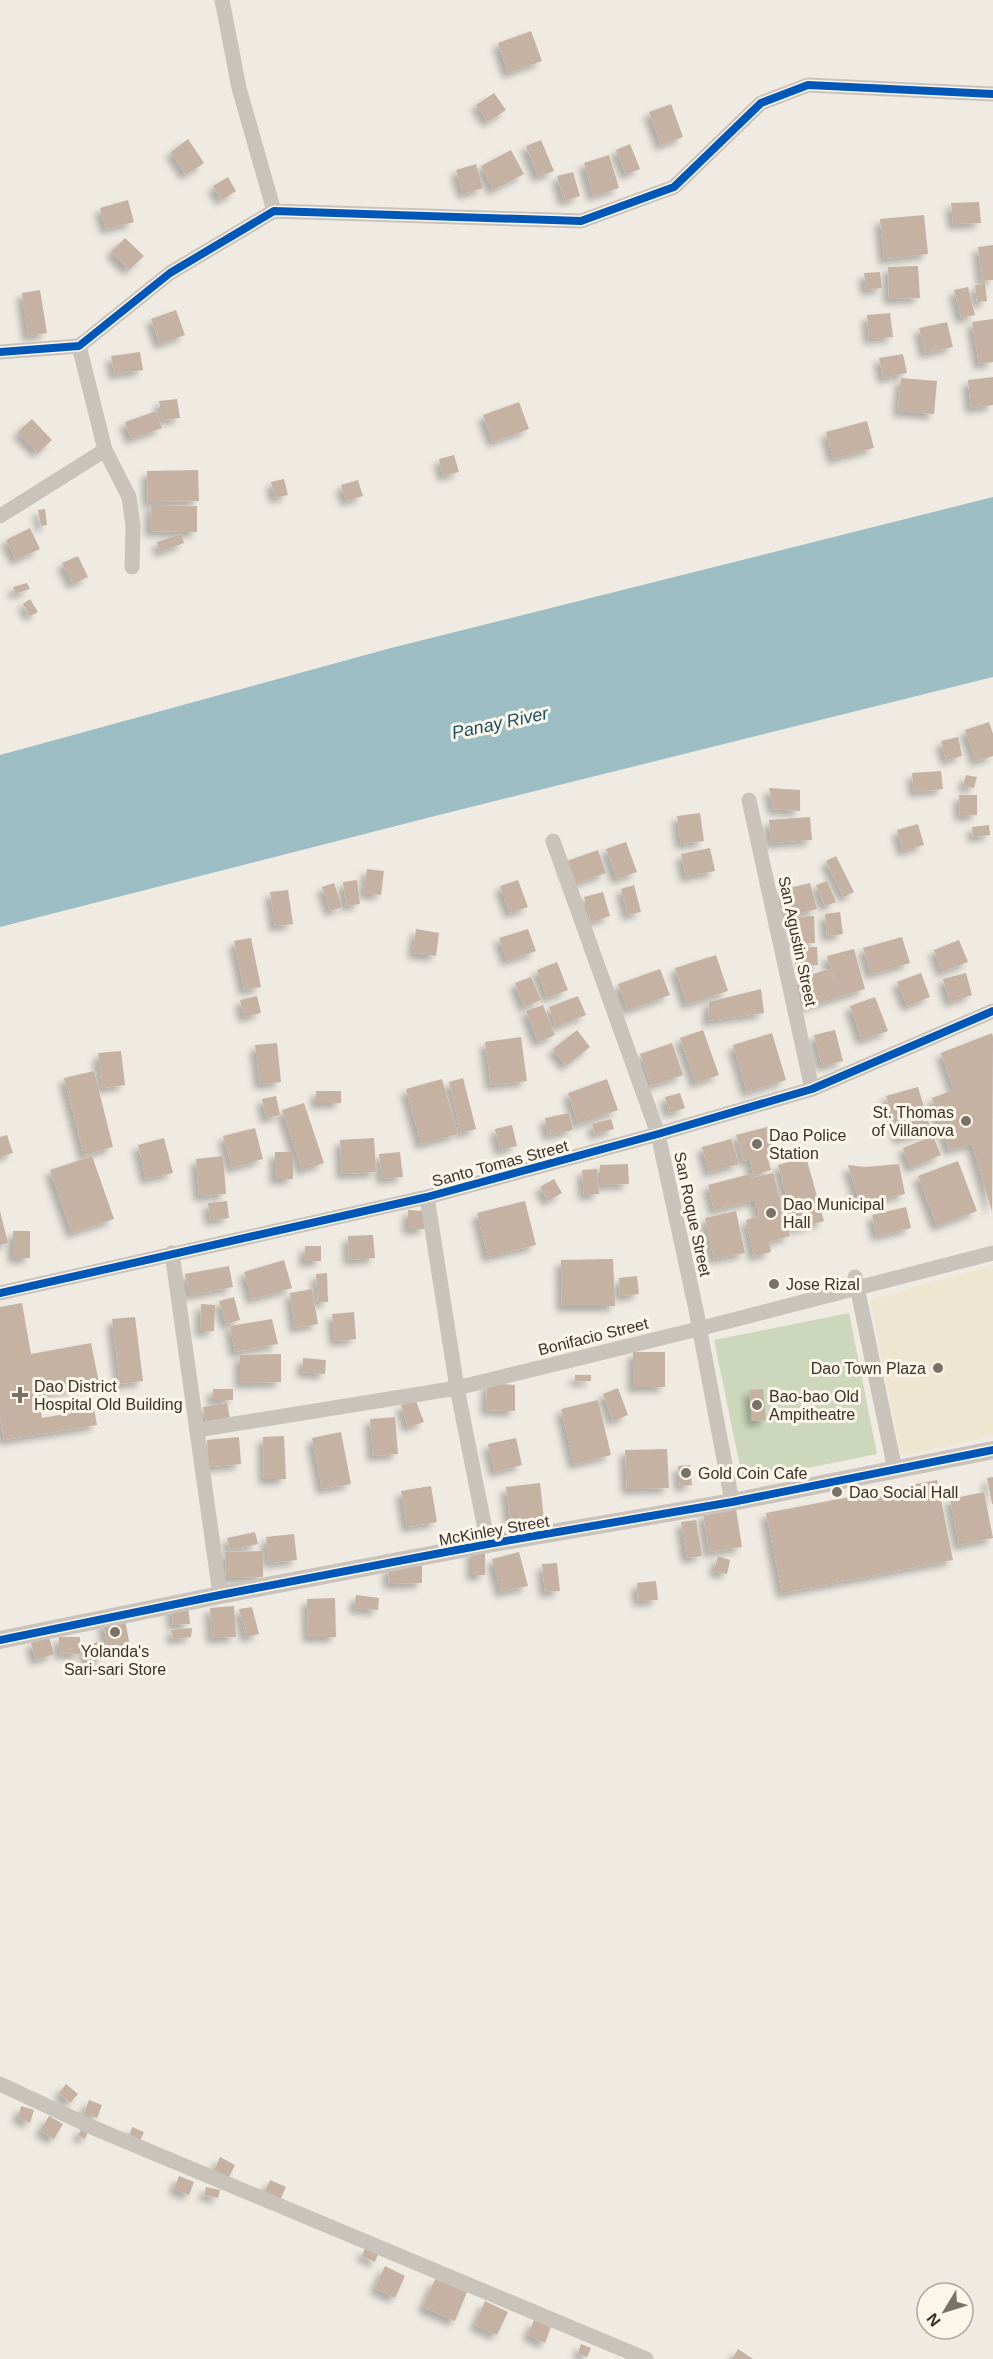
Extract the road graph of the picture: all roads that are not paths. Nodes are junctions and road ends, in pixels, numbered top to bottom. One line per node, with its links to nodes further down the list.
1 (222, 0): 3 (street)
2 (993, 94): 3 (street)
3 (274, 211): 4 (street)
4 (79, 346): 5 (street); 6 (street)
5 (0, 352)
6 (105, 450): 7 (street); 8 (street)
7 (0, 516)
8 (132, 567)
9 (749, 800): 12 (street, San Agustin Street)
10 (552, 840): 13 (street, San Roque Street)
11 (993, 1011): 12 (street, Santo Tomas Street)
12 (812, 1089): 13 (street, Santo Tomas Street)
13 (658, 1134): 14 (street, Santo Tomas Street); 19 (street, San Roque Street)
14 (427, 1197): 15 (street, Santo Tomas Street); 20 (street)
15 (172, 1253): 18 (street, Santo Tomas Street); 21 (street)
16 (993, 1253): 17 (street, Bonifacio Street)
17 (856, 1283): 19 (street, Bonifacio Street); 23 (street)
18 (0, 1293)
19 (698, 1329): 20 (street, Bonifacio Street); 24 (street, San Roque Street)
20 (457, 1388): 21 (street, Bonifacio Street); 25 (street)
21 (197, 1430): 26 (street)
22 (993, 1450): 23 (street, McKinley Street)
23 (895, 1470): 24 (street, McKinley Street)
24 (732, 1503): 25 (street, McKinley Street)
25 (488, 1544): 26 (street, McKinley Street)
26 (220, 1595): 27 (street, McKinley Street)
27 (0, 1641)
28 (0, 2085): 29 (street)
29 (646, 2359)

